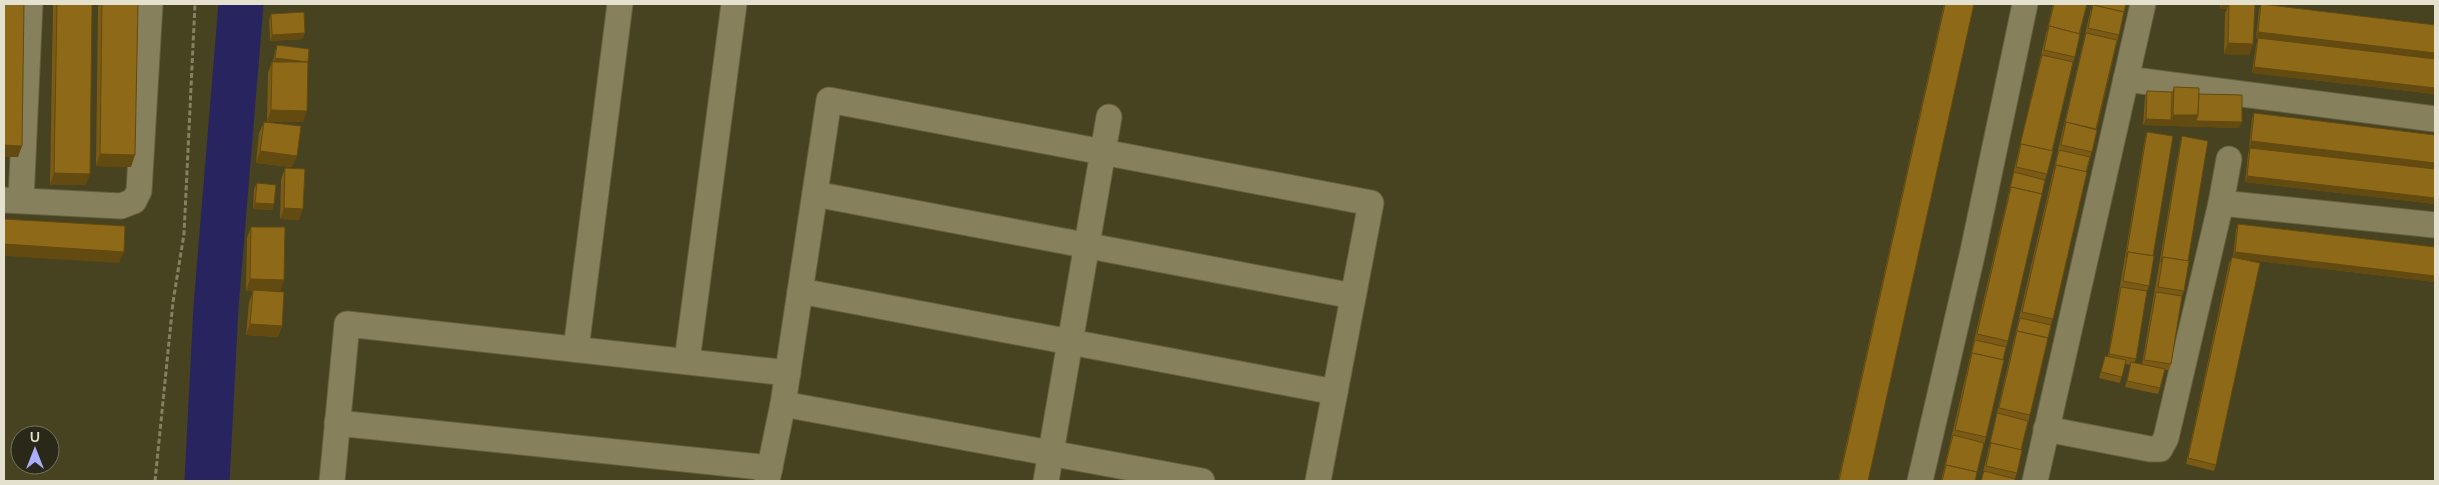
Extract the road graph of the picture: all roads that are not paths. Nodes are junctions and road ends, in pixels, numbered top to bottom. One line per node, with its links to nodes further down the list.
1 (30, 4): 13 (street)
2 (150, 4): 13 (street)
3 (620, 4): 20 (street)
4 (734, 4): 21 (street)
5 (2025, 4): 33 (street)
6 (2143, 4): 7 (street)
7 (2126, 79): 9 (street); 26 (street)
8 (1109, 117): 10 (street)
9 (2435, 119)
10 (1103, 152): 12 (street); 16 (street); 18 (street)
11 (2229, 160): 14 (street)
12 (814, 194): 16 (street); 17 (street)
13 (12, 200)
14 (2221, 202): 15 (street); 26 (street)
15 (2435, 225)
16 (1087, 246): 18 (street); 19 (street)
17 (800, 291): 19 (street); 22 (street)
18 (1353, 296): 23 (street)
19 (1070, 342): 23 (street); 27 (street)
20 (576, 349): 21 (street); 25 (street)
21 (687, 361): 22 (street)
22 (788, 372): 24 (street)
23 (1335, 392): 32 (street)
24 (783, 404): 27 (street); 28 (street)
25 (337, 423): 28 (street); 29 (street)
26 (2046, 429): 34 (street)
27 (1051, 454): 30 (street); 31 (street)
28 (768, 475)
29 (332, 481)
30 (1046, 481)
31 (1202, 481)
32 (1318, 481)
33 (1920, 481)
34 (2035, 481)

